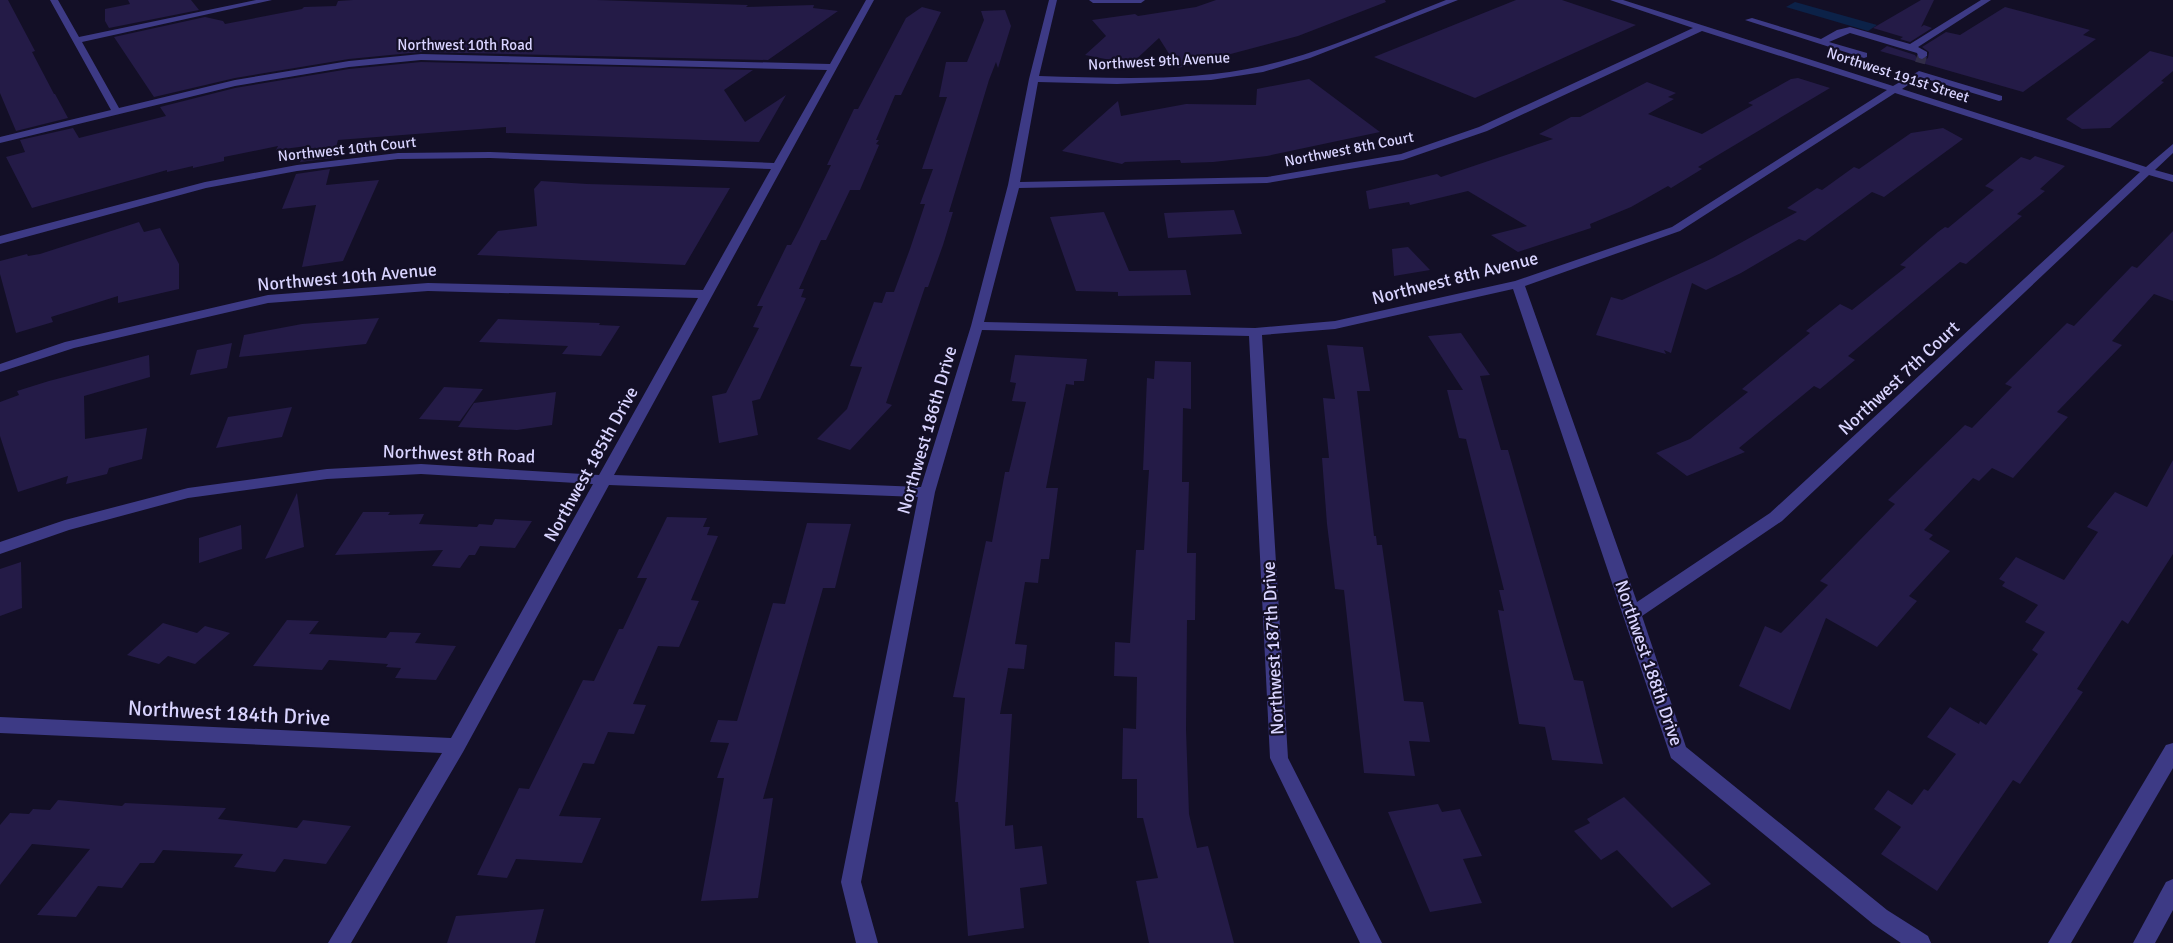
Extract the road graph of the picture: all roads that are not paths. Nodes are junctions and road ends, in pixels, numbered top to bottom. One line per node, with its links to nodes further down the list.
1 (54, 0): 12 (street)
2 (268, 0): 12 (street)
3 (870, 0): 16 (street, Northwest 185th Drive)
4 (1053, 0): 18 (street, Northwest 186th Drive)
5 (1093, 0): 6 (street)
6 (1141, 0)
7 (1454, 0): 18 (street, Northwest 9th Avenue)
8 (1614, 0): 11 (street, Northwest 191st Street)
9 (1987, 0): 14 (street)
10 (1749, 20): 13 (street)
11 (1701, 28): 19 (street, Northwest 191st Street); 27 (street, Northwest 8th Court)
12 (77, 40): 21 (street)
13 (1822, 42): 14 (street); 15 (street)
14 (1911, 47): 17 (street)
15 (1863, 55)
16 (831, 67): 21 (street, Northwest 10th Road); 24 (street, Northwest 185th Drive)
17 (1919, 74): 19 (street, Northwest 8th Avenue); 20 (street)
18 (1034, 79): 27 (street, Northwest 186th Drive)
19 (1894, 90): 25 (street, Northwest 191st Street); 29 (street, Northwest 8th Avenue)
20 (1999, 98)
21 (116, 111): 22 (street, Northwest 10th Road)
22 (0, 140)
23 (2173, 147): 25 (street, Northwest 7th Court)
24 (778, 166): 28 (street, Northwest 10th Court); 30 (street, Northwest 185th Drive)
25 (2148, 171): 26 (street, Northwest 191st Street); 37 (street, Northwest 7th Court)
26 (2173, 179)
27 (1014, 185): 31 (street, Northwest 186th Drive)
28 (0, 240)
29 (1518, 284): 32 (street, Northwest 8th Avenue); 37 (street, Northwest 188th Drive)
30 (705, 294): 33 (street, Northwest 10th Avenue); 34 (street, Northwest 185th Drive)
31 (977, 326): 32 (street, Northwest 8th Avenue); 35 (street, Northwest 186th Drive)
32 (1255, 332): 44 (street, Northwest 187th Drive)
33 (0, 368)
34 (605, 480): 35 (street, Northwest 8th Road); 36 (street, Northwest 8th Road); 39 (street, Northwest 185th Drive)
35 (927, 492): 43 (street, Northwest 186th Drive)
36 (0, 548)
37 (1633, 614): 45 (street, Northwest 188th Drive)
38 (0, 725): 39 (street, Northwest 184th Drive)
39 (456, 746): 42 (street, Northwest 185th Drive)
40 (2173, 751): 46 (street)
41 (2173, 889): 47 (street)
42 (339, 943)
43 (867, 943)
44 (1371, 943)
45 (1920, 943)
46 (2059, 943)
47 (2144, 943)

